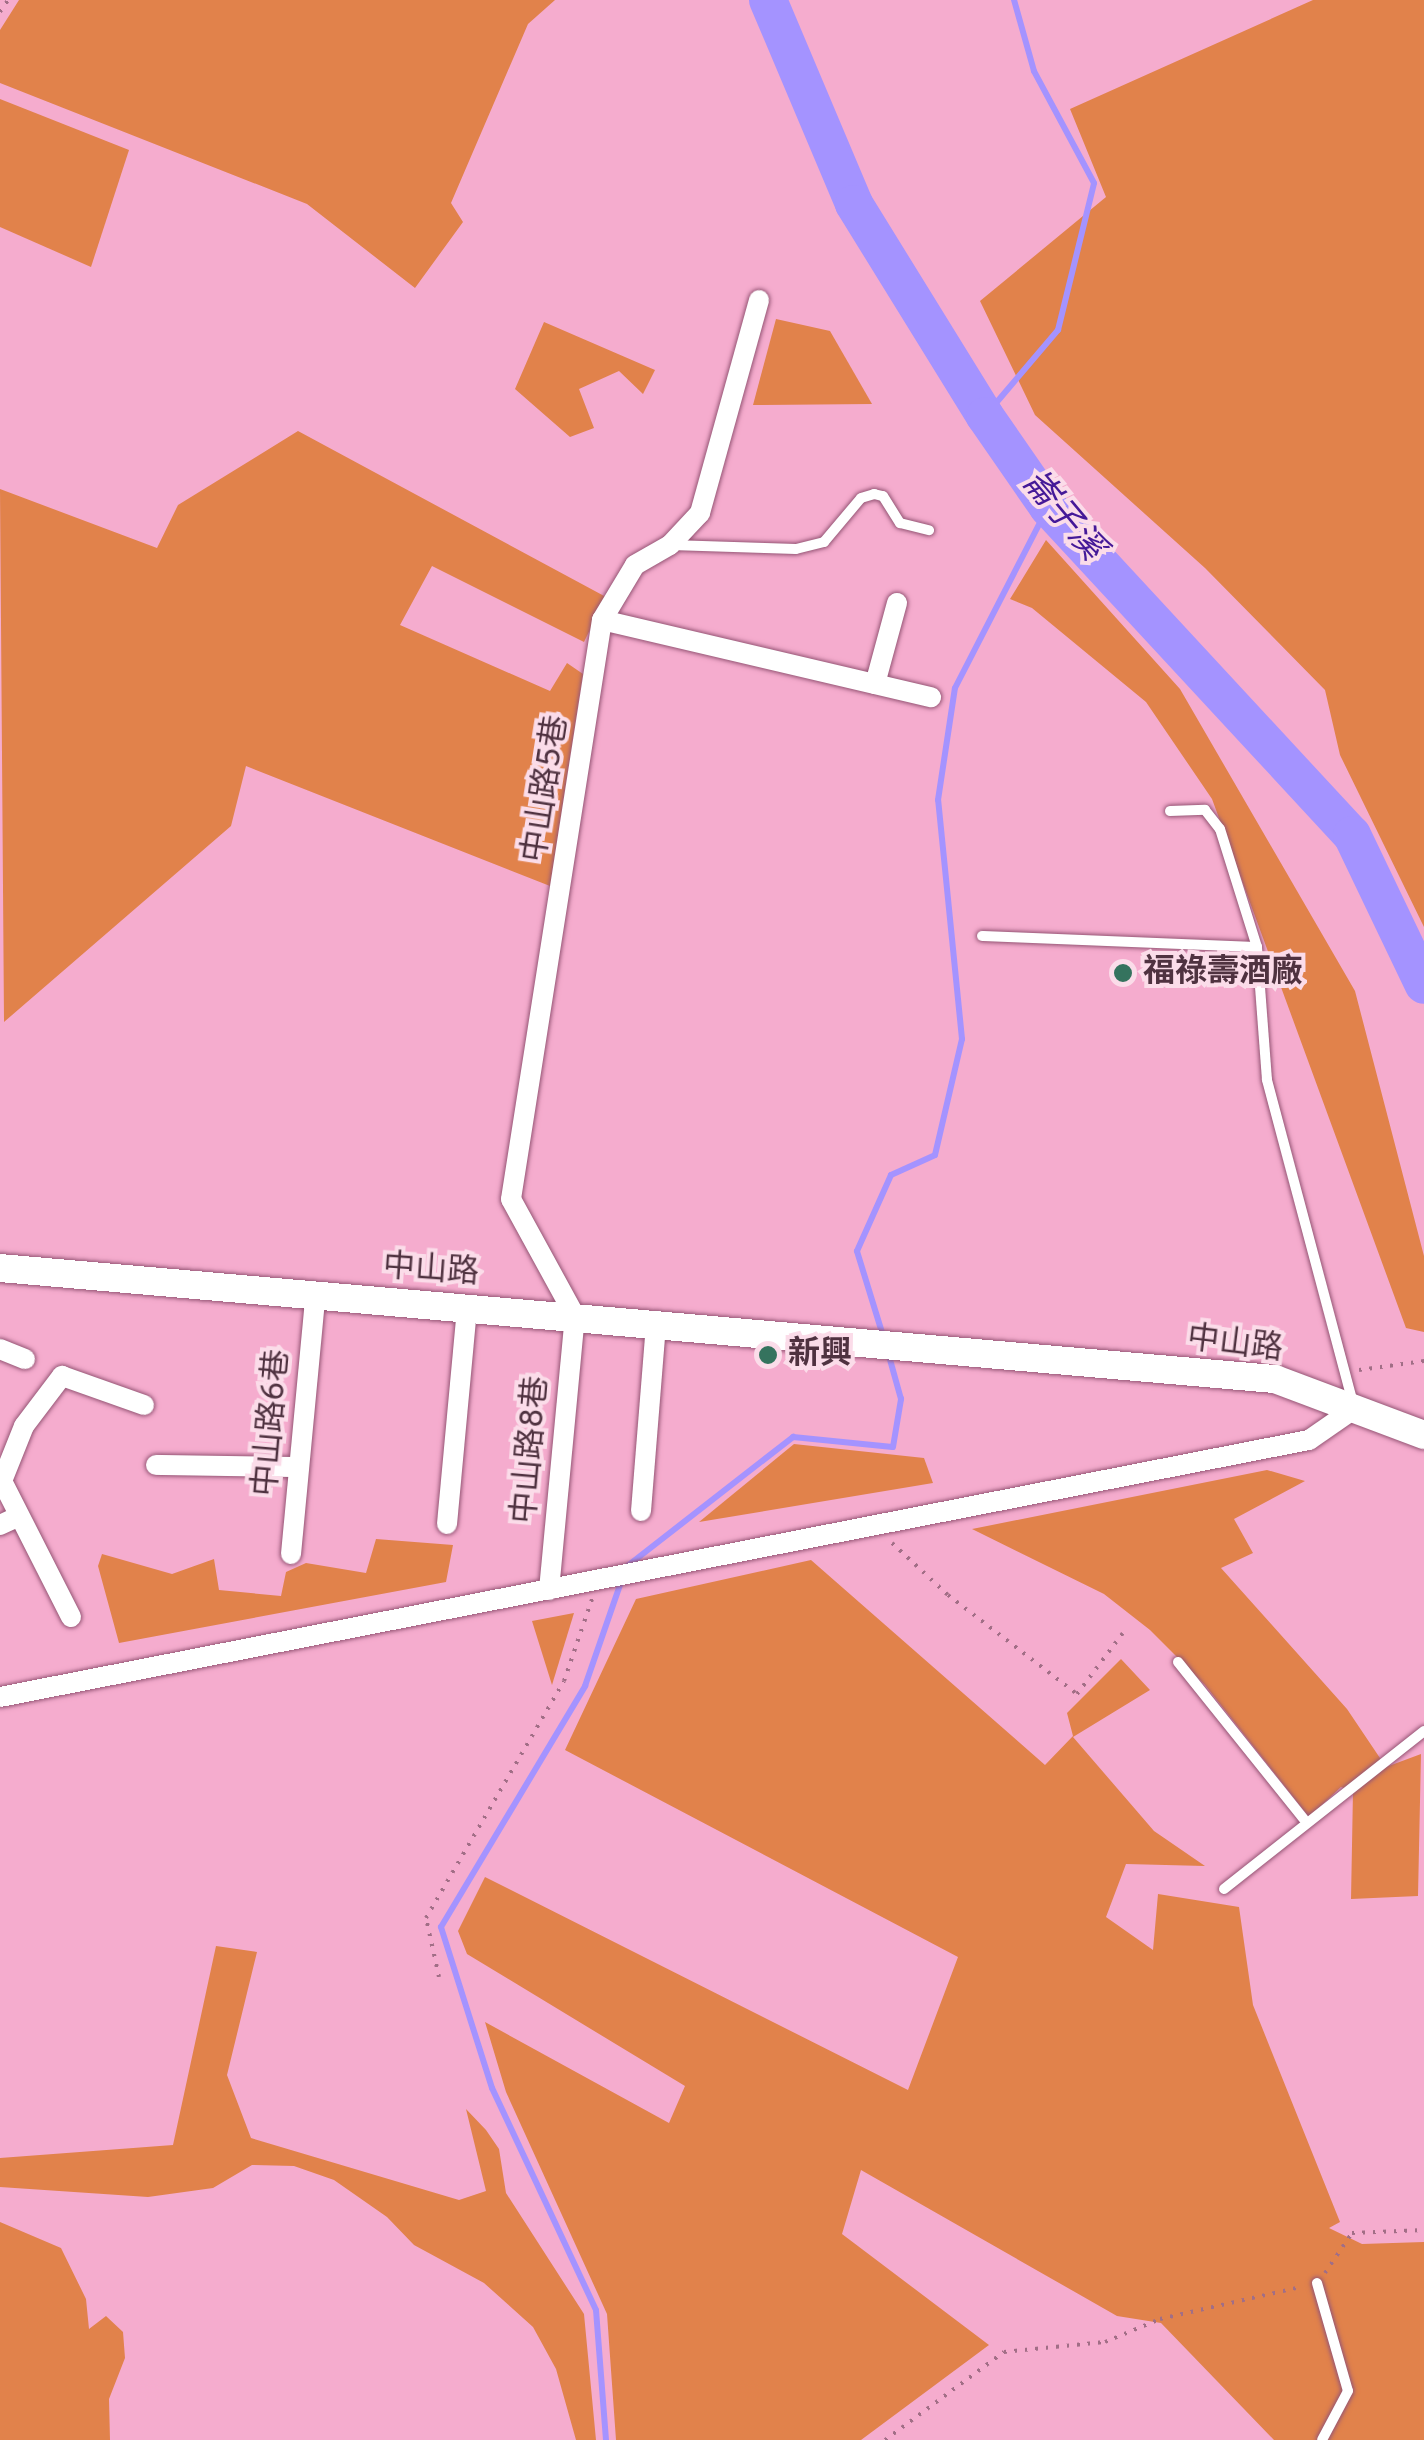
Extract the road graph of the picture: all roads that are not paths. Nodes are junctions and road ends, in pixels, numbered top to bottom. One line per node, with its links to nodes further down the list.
1 (758, 300): 3 (street, 中山路5巷)
2 (929, 530): 3 (lane)
3 (670, 545): 5 (street, 中山路5巷)
4 (897, 603): 6 (street)
5 (602, 620): 6 (street); 14 (street, 中山路5巷)
6 (875, 684): 7 (street)
7 (931, 697)
8 (1170, 811): 10 (lane)
9 (982, 936): 10 (lane)
10 (1257, 948): 19 (lane)
11 (0, 1268): 12 (main road, 中山路)
12 (315, 1298): 13 (main road, 中山路); 22 (street, 中山路6巷)
13 (467, 1308): 14 (main road, 中山路); 26 (street)
14 (574, 1316): 15 (main road, 中山路); 28 (street, 中山路8巷)
15 (656, 1323): 19 (main road, 中山路); 24 (street)
16 (0, 1349): 17 (street)
17 (25, 1359)
18 (144, 1405): 23 (street)
19 (1354, 1410): 20 (main road, 中山路); 28 (street)
20 (1424, 1435)
21 (156, 1465): 22 (street)
22 (298, 1467): 27 (street, 中山路6巷)
23 (1, 1479): 25 (street)
24 (641, 1511)
25 (10, 1520): 29 (street)
26 (447, 1524)
27 (291, 1554)
28 (549, 1590): 31 (street)
29 (71, 1617)
30 (1178, 1662): 33 (lane)
31 (0, 1697)
32 (1424, 1731): 33 (lane)
33 (1304, 1819): 34 (lane)
34 (1224, 1889)
35 (1317, 2284): 36 (lane)
36 (1322, 2440)

